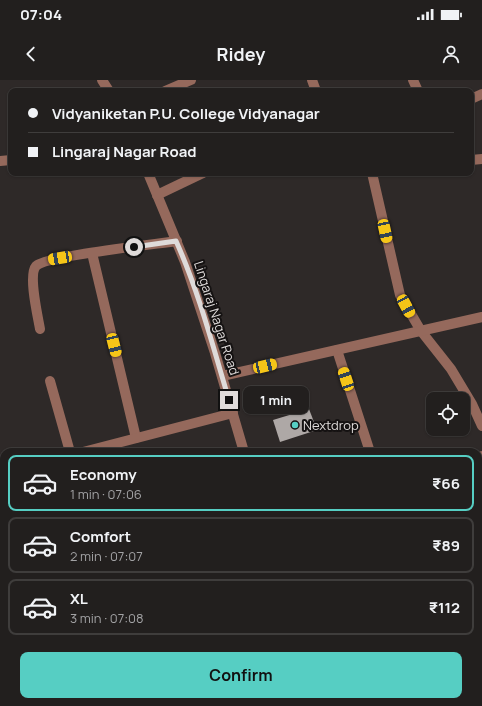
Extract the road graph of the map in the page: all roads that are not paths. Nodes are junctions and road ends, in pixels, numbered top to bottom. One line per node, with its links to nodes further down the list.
1 (191, 80): 2 (street)
2 (172, 88)
3 (149, 176): 6 (street, Lingaraj Nagar Road)
4 (196, 176): 6 (street)
5 (373, 176): 11 (street)
6 (157, 194): 7 (street, Lingaraj Nagar Road)
7 (176, 241): 8 (street); 13 (street, Lingaraj Nagar Road)
8 (92, 253): 10 (street); 17 (street)
9 (482, 317): 11 (street)
10 (40, 329)
11 (421, 331): 12 (street); 16 (street)
12 (337, 350): 13 (street); 21 (street)
13 (222, 376): 15 (street, Lingaraj Nagar Road)
14 (50, 381): 18 (street)
15 (233, 413): 17 (street); 20 (street, Lingaraj Nagar Road)
16 (482, 426)
17 (136, 438): 19 (street)
18 (69, 448)
19 (99, 448)
20 (243, 448)
21 (369, 448)

